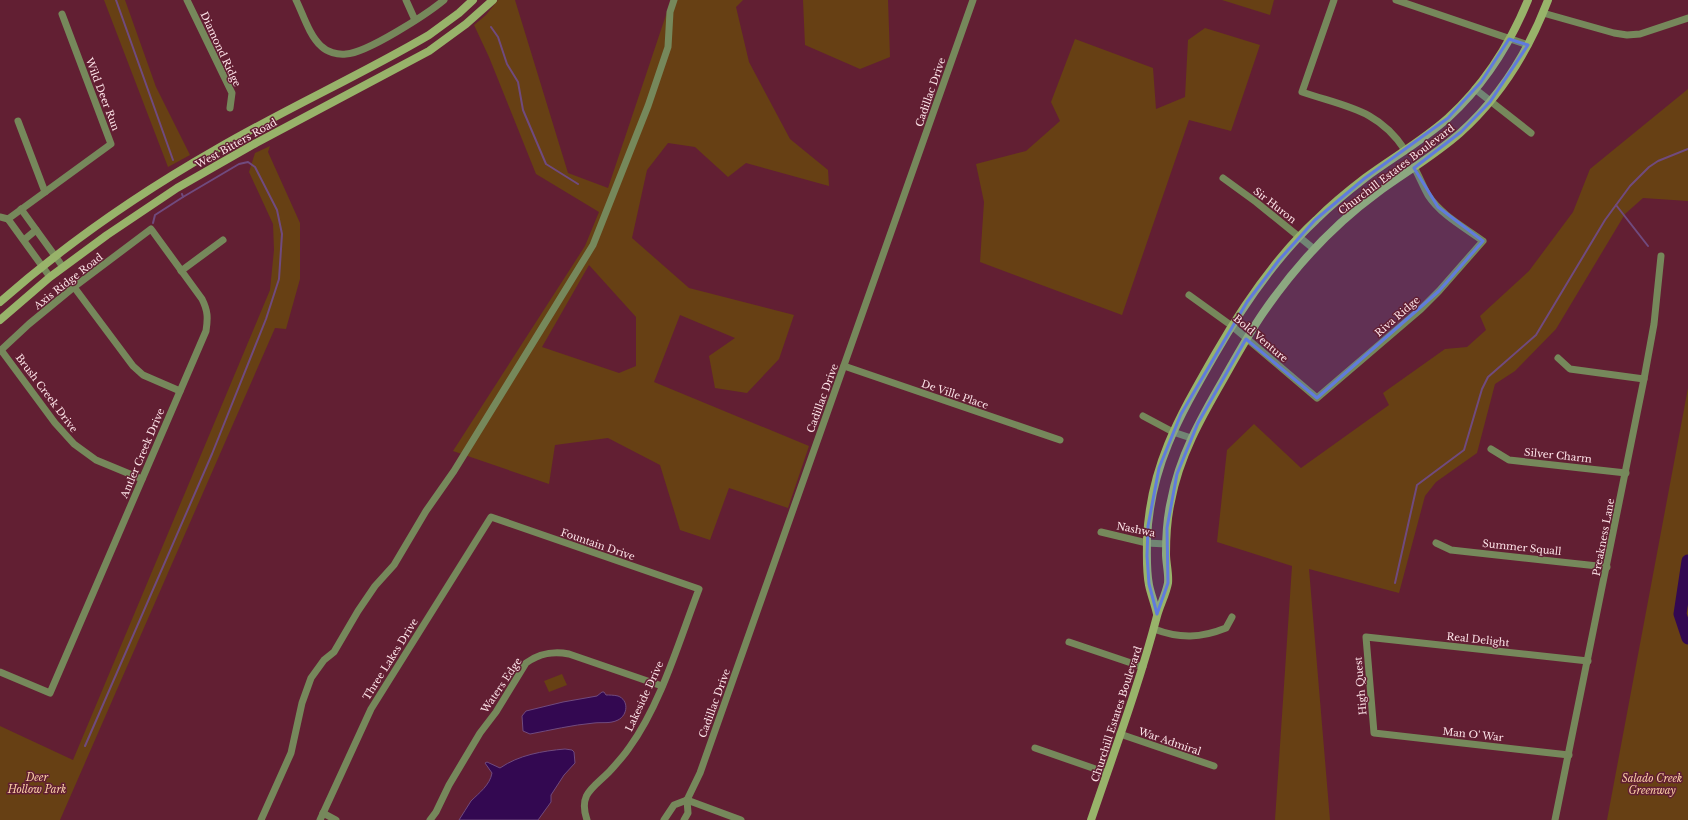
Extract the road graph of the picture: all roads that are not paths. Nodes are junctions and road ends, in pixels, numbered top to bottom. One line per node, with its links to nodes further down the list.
1 (187, 0): 23 (street, Diamond Ridge)
2 (296, 0): 17 (street)
3 (406, 0): 17 (street)
4 (444, 0): 17 (street)
5 (473, 0): 13 (street, West Bitters Road)
6 (493, 0): 18 (street, West Bitters Road)
7 (674, 0): 90 (street)
8 (973, 0): 55 (street, Cadillac Drive)
9 (1334, 0): 27 (street)
10 (1396, 0): 19 (street)
11 (1528, 0): 19 (street, Churchill Estates Boulevard)
12 (1548, 0): 14 (street, Churchill Estates Boulevard)
13 (459, 13): 18 (street); 26 (street, West Bitters Road)
14 (1543, 13): 16 (street); 20 (street, Churchill Estates Boulevard)
15 (62, 14): 31 (street, Wild Deer Run)
16 (1688, 18)
17 (415, 20)
18 (466, 24): 28 (street, West Bitters Road)
19 (1509, 39): 20 (street); 21 (street, Churchill Estates Boulevard)
20 (1528, 45): 22 (street, Churchill Estates Boulevard)
21 (1475, 89): 22 (street); 27 (street, Churchill Estates Boulevard)
22 (1490, 102): 25 (street); 29 (street, Churchill Estates Boulevard)
23 (230, 108)
24 (18, 121): 31 (street)
25 (1531, 133)
26 (216, 149): 28 (street); 41 (street, West Bitters Road)
27 (1405, 150): 37 (street, Churchill Estates Boulevard)
28 (222, 162): 44 (street, West Bitters Road)
29 (1414, 167): 40 (street, Churchill Estates Boulevard); 58 (street, Riva Ridge)
30 (1223, 178): 37 (street, Sir Huron)
31 (44, 192): 32 (street, Wild Deer Run)
32 (21, 209): 34 (street, Wild Deer Run); 36 (street)
33 (0, 217): 34 (street)
34 (8, 219): 38 (street)
35 (151, 229): 45 (street, Antler Creek Drive); 47 (street, Axis Ridge Road)
36 (36, 230): 38 (street); 41 (street)
37 (1299, 237): 40 (street, Sir Huron); 51 (street, Churchill Estates Boulevard)
38 (24, 240): 43 (street)
39 (223, 240): 45 (street)
40 (1314, 249): 52 (street, Churchill Estates Boulevard)
41 (55, 255): 43 (street, West Bitters Road); 44 (street)
42 (1661, 256): 56 (street, Preakness Lane)
43 (42, 266): 46 (street); 49 (street, West Bitters Road)
44 (63, 267): 46 (street, West Bitters Road)
45 (181, 271): 57 (street, Antler Creek Drive)
46 (50, 277): 50 (street, West Bitters Road)
47 (74, 286): 53 (street, Axis Ridge Road); 57 (street)
48 (1189, 295): 51 (street, Bold Venture)
49 (0, 302)
50 (0, 320)
51 (1232, 326): 52 (street, Bold Venture); 60 (street, Churchill Estates Boulevard)
52 (1247, 339): 58 (street, Bold Venture); 61 (street, Churchill Estates Boulevard)
53 (1, 350): 65 (street, Brush Creek Drive)
54 (1558, 358): 56 (street)
55 (844, 366): 62 (street, De Ville Place); 88 (street, Cadillac Drive)
56 (1644, 379): 64 (street, Preakness Lane)
57 (180, 391): 65 (street, Antler Creek Drive)
58 (1317, 398)
59 (1143, 416): 60 (street)
60 (1173, 432): 61 (street); 69 (street, Churchill Estates Boulevard)
61 (1191, 438): 70 (street, Churchill Estates Boulevard)
62 (1060, 440)
63 (1491, 449): 64 (street, Silver Charm)
64 (1626, 472): 71 (street, Preakness Lane)
65 (142, 479): 80 (street, Antler Creek Drive)
66 (491, 517): 72 (street, Fountain Drive); 89 (street, Three Lakes Drive)
67 (1101, 532): 69 (street, Nashwa)
68 (1436, 543): 71 (street, Summer Squall)
69 (1147, 544): 70 (street, Nashwa); 73 (street, Churchill Estates Boulevard)
70 (1166, 544): 73 (street, Churchill Estates Boulevard)
71 (1607, 567): 78 (street, Preakness Lane)
72 (699, 589): 81 (street, Lakeside Drive)
73 (1157, 614): 75 (street, Churchill Estates Boulevard)
74 (1232, 617): 75 (street)
75 (1154, 629): 79 (street, Churchill Estates Boulevard)
76 (1366, 636): 78 (street, Real Delight); 82 (street, High Quest)
77 (1069, 642): 79 (street)
78 (1588, 660): 85 (street, Preakness Lane)
79 (1143, 667): 83 (street, Churchill Estates Boulevard)
80 (0, 672)
81 (662, 686): 92 (street, Waters Edge); 93 (street, Lakeside Drive)
82 (1374, 733): 85 (street, Man O' War)
83 (1120, 734): 86 (street, War Admiral); 87 (street, Churchill Estates Boulevard)
84 (1035, 748): 87 (street)
85 (1569, 755): 98 (street, Preakness Lane)
86 (1214, 766)
87 (1107, 773): 97 (street, Churchill Estates Boulevard)
88 (687, 800): 94 (street); 95 (street); 96 (street)
89 (321, 817): 91 (street)
90 (260, 820)
91 (336, 820)
92 (430, 820)
93 (587, 820)
94 (664, 820)
95 (684, 820)
96 (741, 820)
97 (1090, 820)
98 (1555, 820)

